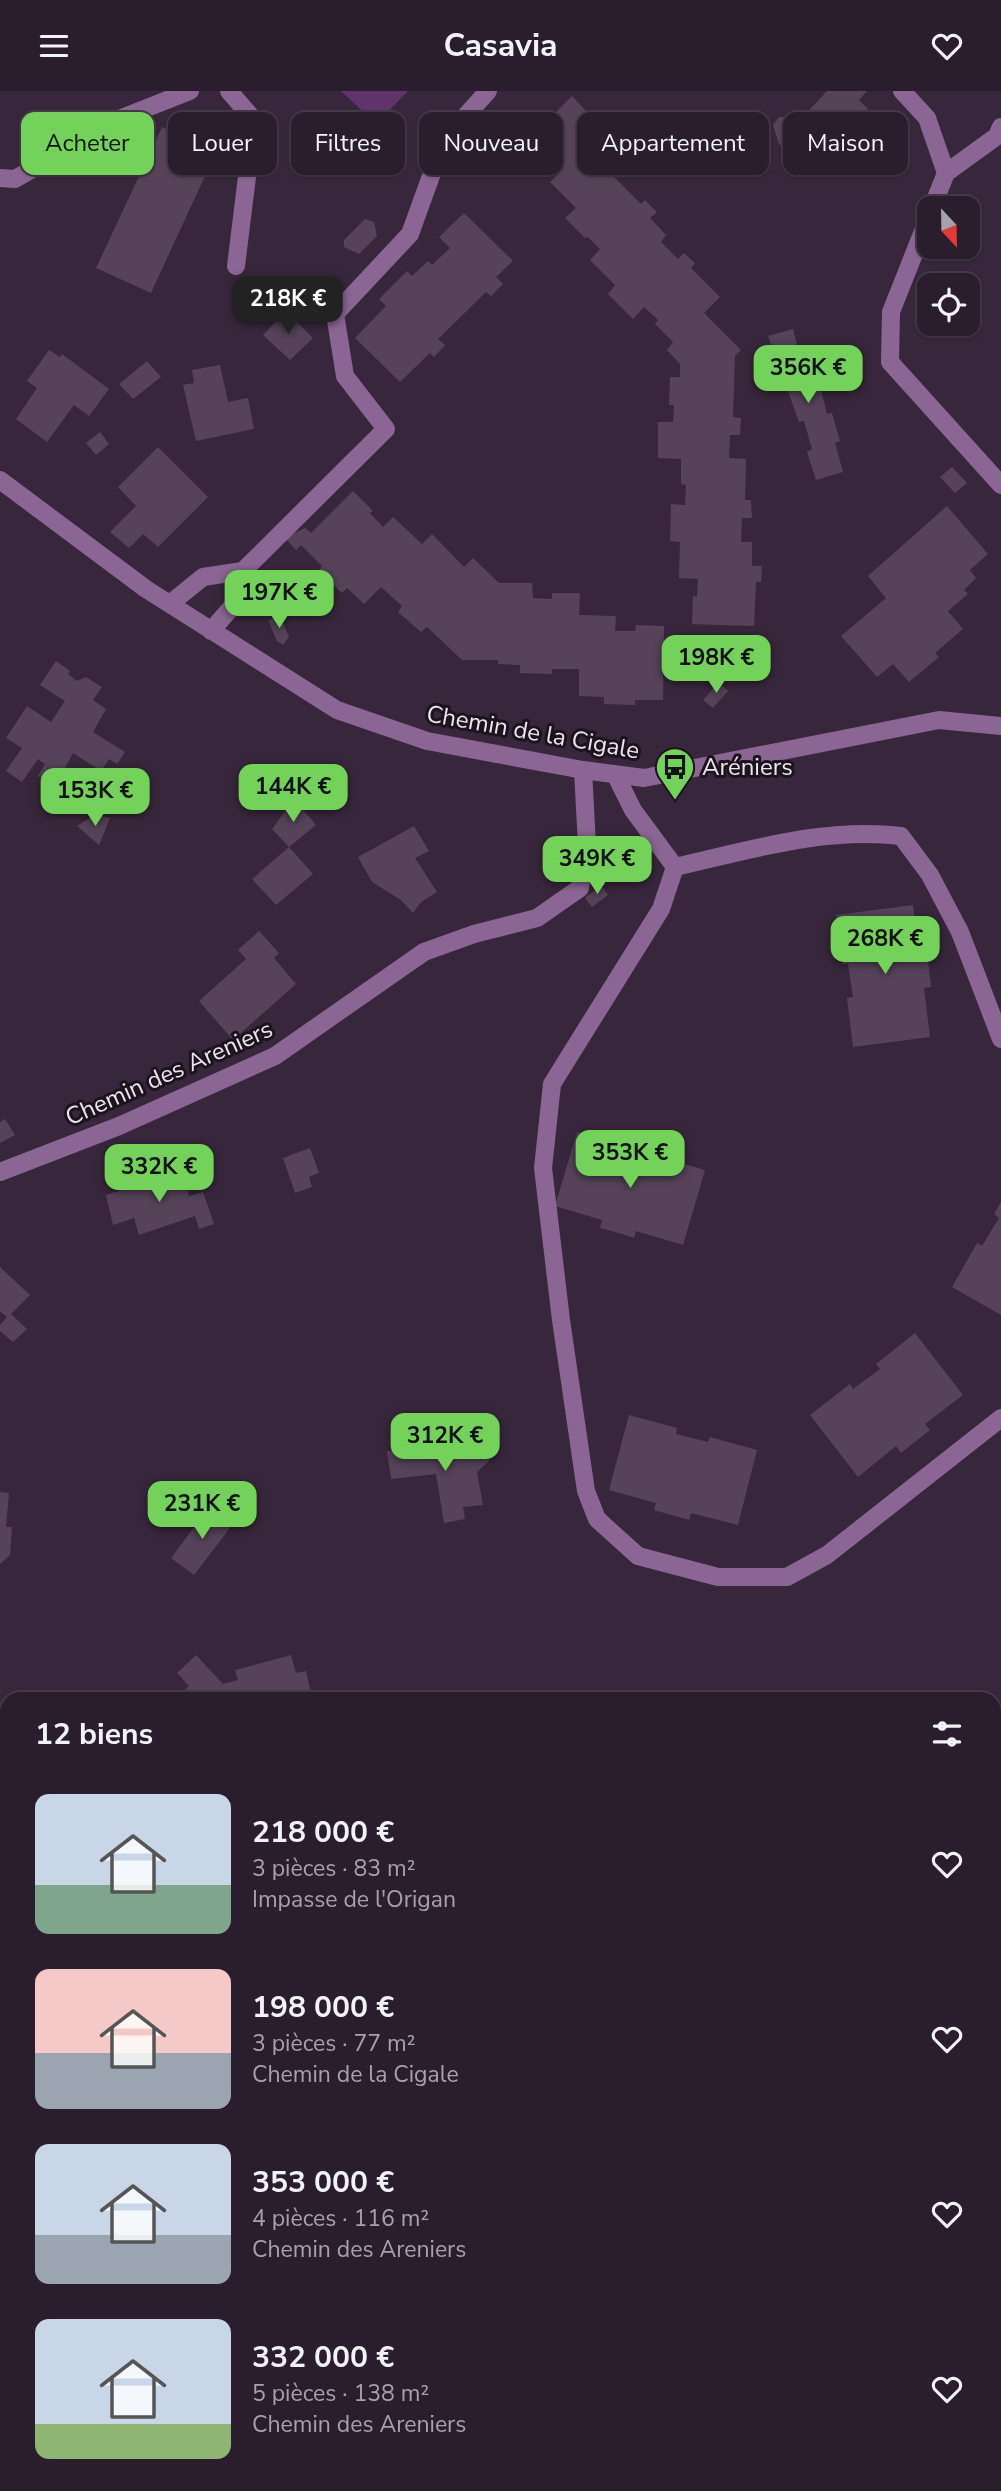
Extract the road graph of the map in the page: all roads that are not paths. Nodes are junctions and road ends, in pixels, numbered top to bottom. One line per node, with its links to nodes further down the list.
1 (190, 91): 7 (street)
2 (229, 91): 10 (street)
3 (488, 91): 13 (street)
4 (902, 91): 6 (street)
5 (1001, 127): 6 (street)
6 (946, 173): 8 (street)
7 (0, 178)
8 (937, 196)
9 (917, 246): 12 (street)
10 (236, 266)
11 (0, 480): 14 (street, Chemin de la Cigale)
12 (1001, 485)
13 (243, 571): 14 (street); 15 (street)
14 (172, 603): 15 (street, Chemin de la Cigale)
15 (211, 631): 17 (street, Chemin de la Cigale)
16 (1001, 726): 18 (street, Chemin de la Cigale)
17 (583, 770): 18 (street, Chemin de la Cigale); 21 (street, Chemin des Areniers)
18 (615, 774): 19 (street)
19 (675, 867): 20 (street); 22 (street)
20 (1001, 1039)
21 (0, 1172)
22 (1001, 1418)

